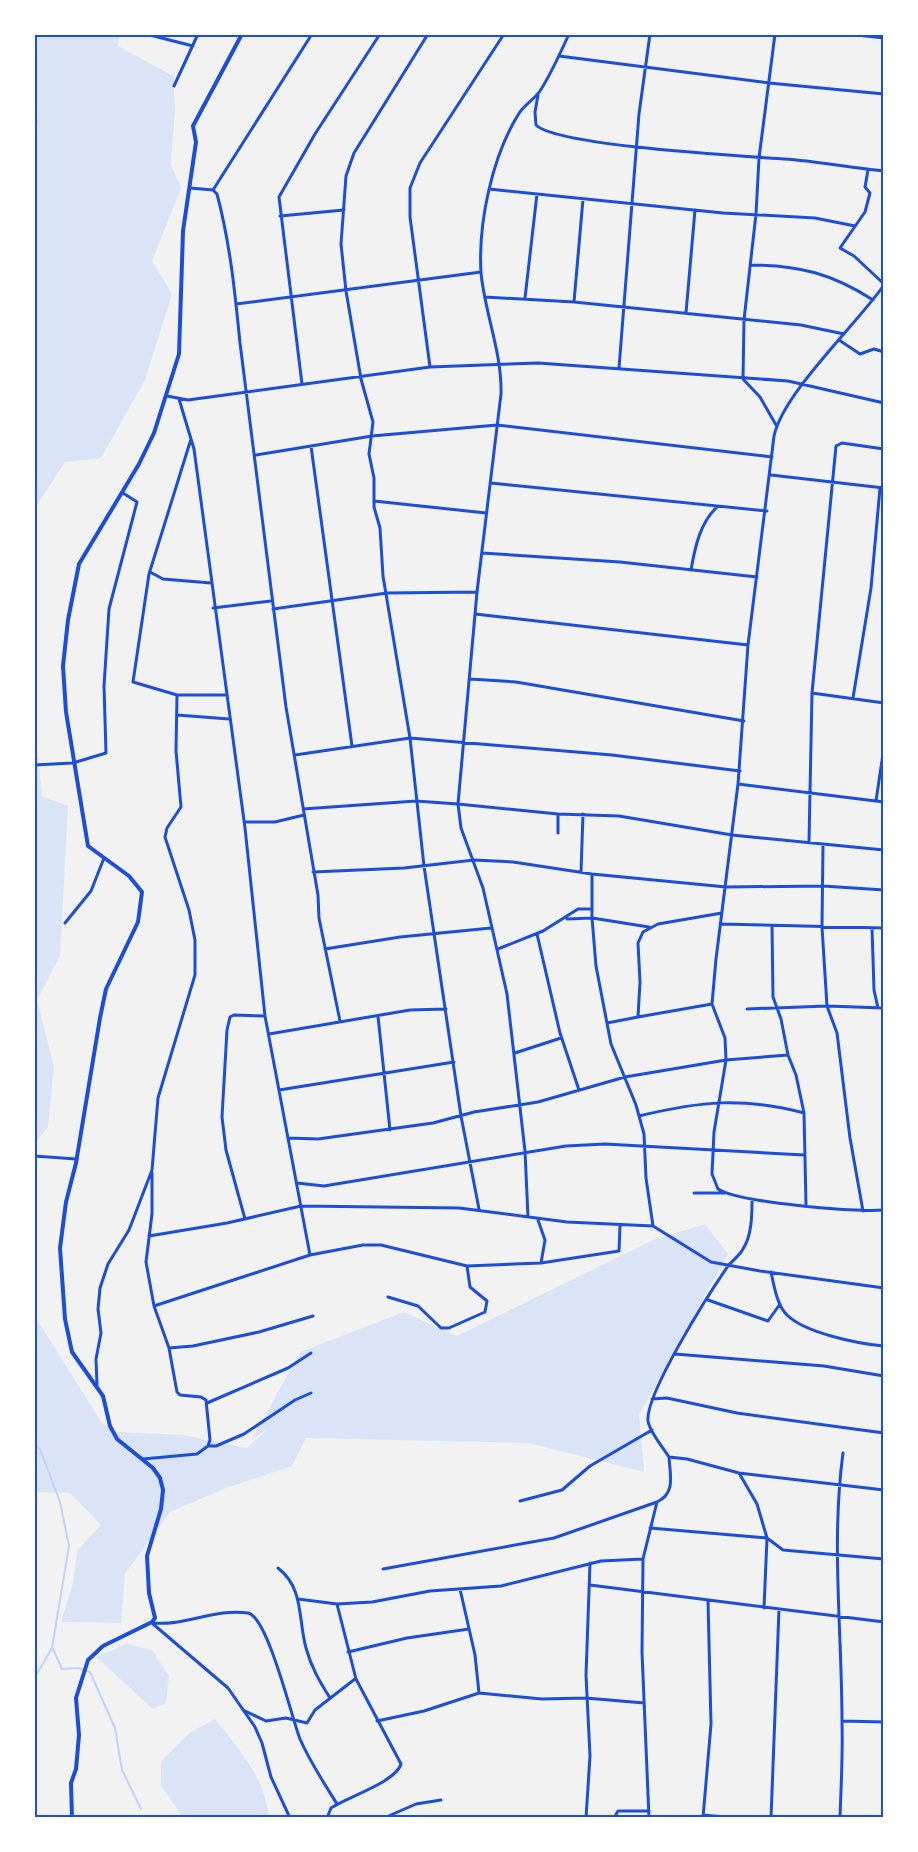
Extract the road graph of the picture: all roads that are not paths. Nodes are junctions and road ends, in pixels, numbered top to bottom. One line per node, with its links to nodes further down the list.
1 (146, 34): 13 (street)
2 (198, 34): 13 (street)
3 (242, 34): 24 (street)
4 (312, 34): 26 (street)
5 (380, 34): 33 (street)
6 (428, 34): 30 (street)
7 (504, 34): 37 (street)
8 (569, 34): 14 (street)
9 (650, 34): 15 (street)
10 (775, 34): 16 (street)
11 (847, 34): 12 (street)
12 (884, 38)
13 (193, 46): 17 (street)
14 (559, 56): 15 (street); 18 (street)
15 (644, 66): 16 (street); 20 (street)
16 (769, 83): 19 (street); 21 (street)
17 (174, 87)
18 (538, 93): 20 (street); 25 (street)
19 (884, 94)
20 (637, 146): 21 (street); 29 (street)
21 (759, 158): 22 (street); 32 (street)
22 (868, 170): 23 (street); 34 (street)
23 (884, 171)
24 (190, 188): 26 (street); 60 (street)
25 (489, 189): 27 (street); 36 (street)
26 (213, 190): 45 (street)
27 (537, 194): 28 (street); 42 (street)
28 (583, 199): 29 (street); 44 (street)
29 (633, 204): 31 (street); 46 (street)
30 (344, 210): 33 (street); 39 (street)
31 (696, 210): 32 (street); 47 (street)
32 (756, 214): 34 (street); 35 (street)
33 (280, 216): 41 (street)
34 (855, 226): 38 (street)
35 (751, 265): 43 (street); 48 (street)
36 (481, 272): 37 (street); 40 (street)
37 (417, 280): 39 (street); 53 (street)
38 (884, 284): 43 (street)
39 (346, 291): 41 (street); 55 (street)
40 (485, 297): 42 (street); 52 (street)
41 (290, 298): 45 (street); 57 (street)
42 (525, 298): 44 (street)
43 (873, 300): 49 (street)
44 (574, 302): 46 (street)
45 (236, 304): 59 (street)
46 (623, 306): 47 (street); 54 (street)
47 (686, 314): 48 (street)
48 (744, 320): 49 (street); 56 (street)
49 (844, 334): 50 (street)
50 (839, 340): 51 (street); 58 (street)
51 (884, 352)
52 (500, 365): 53 (street); 54 (street); 63 (street)
53 (430, 367): 55 (street)
54 (619, 368): 56 (street)
55 (361, 379): 57 (street); 65 (street)
56 (743, 380): 58 (street); 64 (street)
57 (302, 384): 59 (street)
58 (804, 384): 62 (street); 64 (street)
59 (246, 391): 61 (street); 69 (street)
60 (166, 396): 61 (street); 75 (street)
61 (179, 399): 66 (street)
62 (884, 403)
63 (497, 425): 65 (street); 70 (street); 73 (street)
64 (776, 425): 70 (street)
65 (372, 436): 67 (street); 76 (street)
66 (191, 439): 82 (street); 84 (street)
67 (311, 446): 69 (street); 87 (street)
68 (884, 449): 72 (street)
69 (256, 455): 88 (street)
70 (772, 457): 71 (street)
71 (771, 475): 72 (street); 78 (street)
72 (831, 482): 74 (street); 94 (street)
73 (490, 483): 77 (street); 79 (street)
74 (882, 488): 97 (street)
75 (123, 492): 107 (street); 107 (street)
76 (374, 501): 79 (street); 86 (street)
77 (717, 507): 78 (street); 81 (street)
78 (767, 511): 83 (street)
79 (487, 513): 80 (street)
80 (482, 553): 81 (street); 85 (street)
81 (691, 570): 83 (street)
82 (150, 572): 84 (street); 95 (street)
83 (757, 577): 92 (street)
84 (210, 583): 89 (street)
85 (477, 592): 86 (street); 91 (street)
86 (387, 593): 87 (street); 102 (street)
87 (331, 599): 90 (street); 104 (street)
88 (272, 601): 89 (street); 90 (street)
89 (213, 608): 96 (street)
90 (273, 609): 106 (street)
91 (475, 614): 92 (street); 93 (street)
92 (748, 645): 101 (street)
93 (470, 679): 101 (street); 103 (street)
94 (812, 693): 97 (street); 111 (street)
95 (177, 695): 96 (street); 99 (street)
96 (226, 695): 100 (street)
97 (853, 698): 98 (street)
98 (884, 703)
99 (177, 715): 100 (street); 187 (street)
100 (230, 719): 120 (street)
101 (744, 721): 109 (street)
102 (410, 738): 103 (street); 104 (street); 112 (street)
103 (464, 740): 109 (street); 115 (street)
104 (352, 746): 106 (street)
105 (884, 747): 113 (street)
106 (295, 755): 116 (street)
107 (74, 762): 108 (street); 126 (street)
108 (34, 765)
109 (740, 771): 110 (street)
110 (738, 784): 111 (street); 122 (street)
111 (811, 794): 113 (street); 123 (street)
112 (416, 801): 115 (street); 116 (street); 128 (street)
113 (876, 801): 114 (street)
114 (884, 802)
115 (458, 804): 117 (street); 127 (street)
116 (303, 809): 119 (street)
117 (558, 814): 118 (street); 121 (street)
118 (583, 814): 122 (street); 130 (street)
119 (304, 815): 120 (street); 129 (street)
120 (244, 822): 158 (street)
121 (558, 833)
122 (732, 834): 123 (street); 132 (street)
123 (809, 842): 124 (street)
124 (823, 844): 125 (street); 133 (street)
125 (884, 850)
126 (104, 858): 139 (street); 185 (street)
127 (474, 860): 128 (street); 130 (street); 144 (street)
128 (424, 866): 129 (street); 148 (street)
129 (313, 872): 149 (street)
130 (581, 872): 131 (street)
131 (592, 874): 132 (street); 135 (street)
132 (726, 886): 133 (street); 136 (street)
133 (823, 886): 134 (street); 143 (street)
134 (884, 890)
135 (592, 909): 137 (street); 138 (street)
136 (722, 913): 140 (street); 142 (street)
137 (592, 918): 138 (street); 142 (street); 162 (street)
138 (565, 919): 147 (street)
139 (65, 923)
140 (720, 924): 141 (street); 151 (street)
141 (772, 926): 143 (street); 153 (street)
142 (650, 927): 160 (street)
143 (822, 927): 145 (street); 152 (street)
144 (491, 928): 148 (street); 150 (street)
145 (872, 928): 146 (street); 154 (street)
146 (884, 928)
147 (537, 934): 150 (street); 164 (street)
148 (435, 936): 149 (street); 156 (street)
149 (325, 949): 161 (street)
150 (498, 949): 165 (street)
151 (712, 1004): 160 (street); 167 (street)
152 (827, 1006): 153 (street); 154 (street); 196 (street)
153 (778, 1008): 157 (street); 166 (street)
154 (878, 1008): 155 (street)
155 (884, 1008)
156 (446, 1009): 159 (street); 168 (street)
157 (747, 1009)
158 (265, 1016): 163 (street); 198 (street)
159 (378, 1016): 161 (street); 169 (street)
160 (638, 1017): 162 (street)
161 (340, 1021): 163 (street)
162 (607, 1023): 170 (street)
163 (269, 1034): 171 (street)
164 (561, 1038): 165 (street); 172 (street)
165 (515, 1053): 174 (street)
166 (788, 1055): 167 (street); 175 (street)
167 (726, 1060): 170 (street); 173 (street)
168 (454, 1062): 169 (street); 176 (street)
169 (383, 1072): 171 (street); 178 (street)
170 (625, 1077): 172 (street); 177 (street)
171 (279, 1090): 179 (street)
172 (579, 1090): 174 (street)
173 (717, 1101): 175 (street); 177 (street); 181 (street)
174 (520, 1104): 176 (street); 182 (street)
175 (804, 1113): 183 (street)
176 (461, 1116): 178 (street); 186 (street)
177 (639, 1116): 180 (street)
178 (390, 1130): 179 (street)
179 (288, 1138): 188 (street)
180 (645, 1148): 181 (street); 182 (street); 201 (street)
181 (713, 1149): 183 (street); 190 (street)
182 (525, 1151): 186 (street); 197 (street)
183 (804, 1155): 192 (street)
184 (34, 1156): 185 (street)
185 (76, 1159): 219 (street)
186 (471, 1162): 188 (street); 194 (street)
187 (152, 1170): 202 (street); 219 (street)
188 (296, 1183): 193 (street)
189 (694, 1193): 190 (street)
190 (725, 1193): 191 (street)
191 (752, 1199): 192 (street); 206 (street)
192 (806, 1205): 196 (street)
193 (301, 1206): 194 (street); 198 (street); 203 (street)
194 (479, 1209): 197 (street)
195 (884, 1210): 196 (street)
196 (864, 1211)
197 (528, 1216): 199 (street)
198 (245, 1219): 202 (street)
199 (537, 1219): 200 (street); 204 (street)
200 (620, 1226): 201 (street); 204 (street)
201 (653, 1226): 206 (street)
202 (149, 1236): 212 (street)
203 (310, 1255): 205 (street); 212 (street)
204 (541, 1263): 205 (street)
205 (467, 1266): 209 (street)
206 (728, 1266): 207 (street); 210 (street)
207 (771, 1272): 208 (street); 211 (street)
208 (884, 1288)
209 (388, 1297)
210 (708, 1300): 211 (street); 217 (street)
211 (780, 1303): 214 (street)
212 (154, 1306): 215 (street)
213 (313, 1316): 215 (street)
214 (884, 1346)
215 (169, 1348): 222 (street)
216 (311, 1353): 222 (street)
217 (675, 1354): 218 (street); 221 (street)
218 (884, 1376)
219 (97, 1385): 228 (street)
220 (311, 1393): 225 (street)
221 (652, 1398): 223 (street); 224 (street)
222 (207, 1403): 225 (street)
223 (652, 1430): 227 (street); 232 (street)
224 (884, 1433)
225 (208, 1446): 228 (street)
226 (843, 1453): 230 (street)
227 (669, 1457): 229 (street); 233 (street)
228 (141, 1459): 252 (street)
229 (739, 1473): 230 (street); 235 (street)
230 (838, 1486): 231 (street); 236 (street)
231 (884, 1490)
232 (520, 1501)
233 (657, 1502): 234 (street); 241 (street)
234 (650, 1528): 235 (street); 238 (street)
235 (767, 1538): 236 (street); 248 (street)
236 (838, 1556): 237 (street); 250 (street)
237 (884, 1559)
238 (643, 1560): 239 (street); 244 (street)
239 (590, 1563): 242 (street); 243 (street)
240 (278, 1568): 245 (street)
241 (383, 1569)
242 (590, 1585): 244 (street); 258 (street)
243 (460, 1589): 247 (street); 253 (street)
244 (643, 1592): 246 (street); 259 (street)
245 (298, 1599): 247 (street); 257 (street)
246 (708, 1600): 248 (street); 269 (street)
247 (337, 1604): 254 (street)
248 (764, 1608): 249 (street)
249 (779, 1609): 250 (street); 279 (street)
250 (838, 1615): 251 (street); 263 (street)
251 (884, 1622)
252 (152, 1623): 260 (street); 261 (street); 270 (street)
253 (469, 1629): 254 (street); 256 (street)
254 (348, 1652): 255 (street)
255 (356, 1679): 257 (street); 262 (street)
256 (479, 1693): 258 (street); 262 (street)
257 (330, 1698): 261 (street)
258 (586, 1698): 259 (street); 275 (street)
259 (644, 1703): 267 (street)
260 (241, 1709): 261 (street); 271 (street)
261 (293, 1718): 266 (street)
262 (377, 1721): 266 (street)
263 (843, 1721): 264 (street); 280 (street)
264 (884, 1722)
265 (441, 1800): 268 (street)
266 (337, 1804): 272 (street)
267 (649, 1810): 276 (street); 277 (street)
268 (397, 1812): 273 (street); 274 (street)
269 (703, 1816): 278 (street)
270 (72, 1818)
271 (290, 1818)
272 (327, 1818)
273 (384, 1818)
274 (398, 1818)
275 (586, 1818)
276 (614, 1818)
277 (649, 1818)
278 (736, 1818)
279 (771, 1818)
280 (840, 1818)

